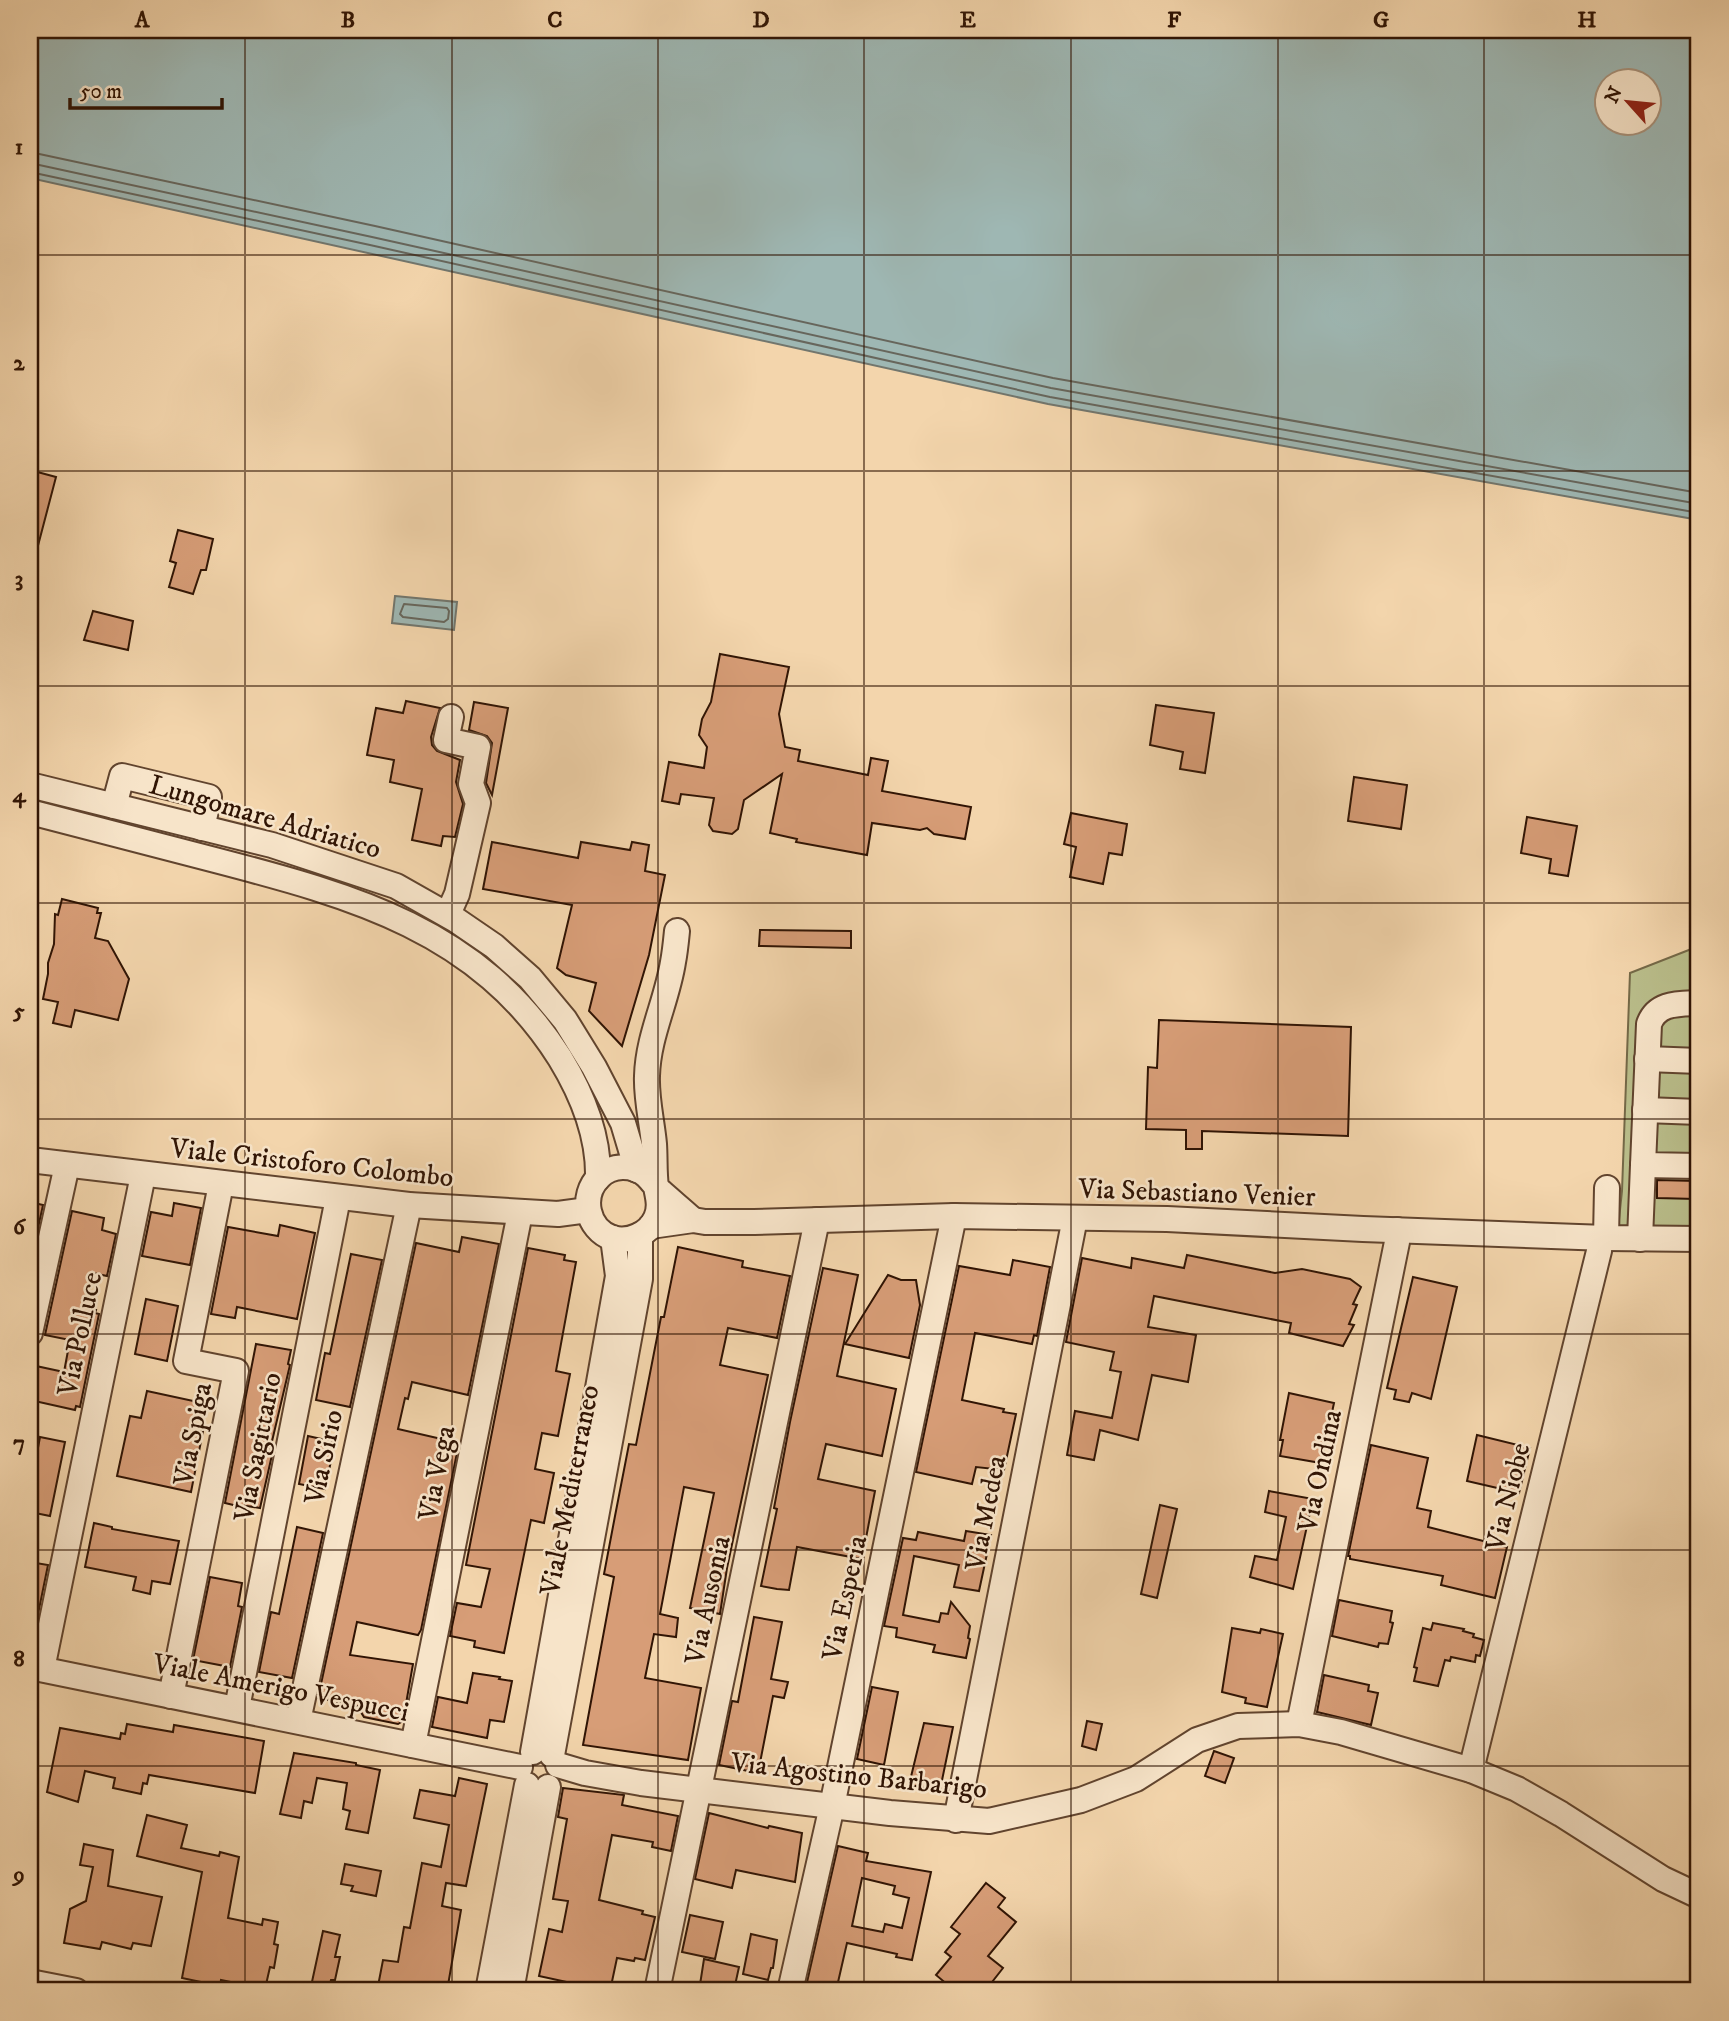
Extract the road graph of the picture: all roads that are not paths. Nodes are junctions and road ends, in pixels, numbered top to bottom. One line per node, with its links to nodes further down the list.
1 (450, 717): 4 (street)
2 (30, 785): 4 (street, Lungomare Adriatico)
3 (30, 812): 19 (street, Lungomare Adriatico)
4 (447, 914): 9 (street, Lungomare Adriatico)
5 (677, 931): 10 (street)
6 (1699, 1003): 7 (street)
7 (1647, 1059): 8 (street); 11 (street)
8 (1699, 1061)
9 (597, 1074): 10 (street); 17 (street, Lungomare Adriatico)
10 (647, 1077): 21 (street)
11 (1645, 1110): 12 (street); 15 (street)
12 (1699, 1112)
13 (30, 1160): 14 (street, Viale Cristoforo Colombo)
14 (67, 1165): 18 (street, Viale Cristoforo Colombo); 37 (street)
15 (1643, 1165): 16 (street); 35 (street)
16 (1699, 1166)
17 (637, 1170): 19 (street); 21 (street)
18 (143, 1175): 20 (street, Viale Cristoforo Colombo); 38 (street, Via Polluce)
19 (597, 1178): 25 (street)
20 (221, 1184): 23 (street, Viale Cristoforo Colombo); 39 (street, Via Spiga)
21 (656, 1187): 29 (street); 32 (street)
22 (1607, 1188): 34 (street, Via Niobe)
23 (338, 1198): 24 (street, Viale Cristoforo Colombo); 40 (street, Via Sagittario)
24 (409, 1205): 26 (street, Viale Cristoforo Colombo); 41 (street, Via Sirio)
25 (588, 1210): 26 (street, Viale Cristoforo Colombo); 33 (street)
26 (520, 1213): 43 (street, Via Vega)
27 (954, 1216): 28 (street, Via Sebastiano Venier); 30 (street, Via Sebastiano Venier); 47 (street, Via Esperia)
28 (1075, 1218): 31 (street, Via Sebastiano Venier); 48 (street, Via Medea)
29 (693, 1220): 30 (street, Via Sebastiano Venier); 32 (street, Via Sebastiano Venier)
30 (817, 1220): 46 (street, Via Ausonia)
31 (1397, 1230): 34 (street, Via Sebastiano Venier); 42 (street, Via Ondina)
32 (645, 1231): 33 (street); 44 (street, Viale Mediterraneo)
33 (613, 1238): 44 (street, Viale Mediterraneo)
34 (1603, 1238): 35 (street, Via Sebastiano Venier); 45 (street, Via Niobe)
35 (1640, 1239): 36 (street, Via Sebastiano Venier)
36 (1699, 1239)
37 (30, 1334)
38 (36, 1668): 39 (street, Viale Amerigo Vespucci)
39 (171, 1696): 40 (street, Viale Amerigo Vespucci)
40 (237, 1708): 41 (street, Viale Amerigo Vespucci)
41 (298, 1721): 43 (street, Viale Amerigo Vespucci)
42 (1299, 1724): 45 (street, Via Agostino Barbarigo); 48 (street, Via Agostino Barbarigo)
43 (413, 1745): 44 (street, Viale Amerigo Vespucci)
44 (542, 1770): 46 (street, Via Agostino Barbarigo); 52 (street, Viale Mediterraneo); 53 (street, Viale Mediterraneo)
45 (1471, 1770): 49 (street, Via Agostino Barbarigo)
46 (699, 1790): 47 (street, Via Agostino Barbarigo); 54 (street, Via Ausonia)
47 (832, 1806): 48 (street, Via Agostino Barbarigo); 55 (street, Via Esperia)
48 (956, 1820)
49 (1699, 1896)
50 (30, 1983): 51 (street)
51 (76, 1991)
52 (488, 1991)
53 (511, 1991)
54 (657, 1991)
55 (790, 1991)

